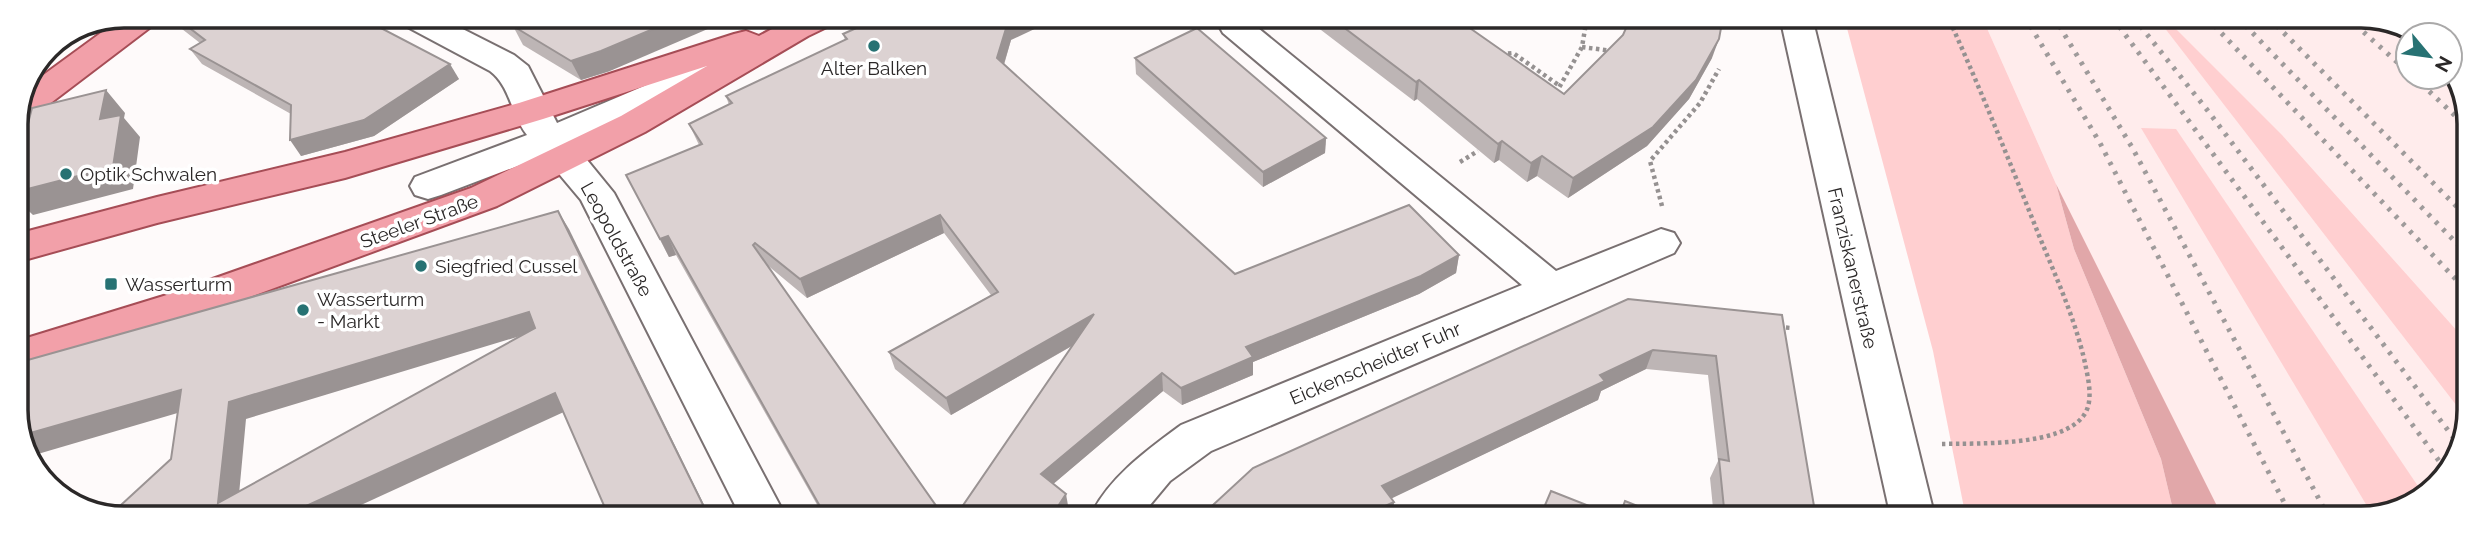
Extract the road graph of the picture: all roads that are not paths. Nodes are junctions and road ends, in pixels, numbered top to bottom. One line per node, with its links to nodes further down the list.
1 (129, 28): 7 (main road)
2 (435, 28): 8 (street, Leopoldstraße)
3 (1237, 28): 13 (street)
4 (1798, 28): 17 (street, Franziskanerstraße)
5 (796, 31): 6 (main road, Steeler Straße); 8 (street)
6 (596, 90): 8 (street, Steeler Straße)
7 (31, 101)
8 (546, 133): 9 (street, Steeler Straße); 10 (street); 12 (main road, Steeler Straße); 14 (main road, Steeler Straße); 15 (street, Leopoldstraße)
9 (485, 148)
10 (428, 186)
11 (1661, 243): 13 (street, Eickenscheidter Fuhr)
12 (28, 245)
13 (1551, 290): 16 (street, Eickenscheidter Fuhr)
14 (28, 354)
15 (758, 506)
16 (1122, 506)
17 (1910, 506)

